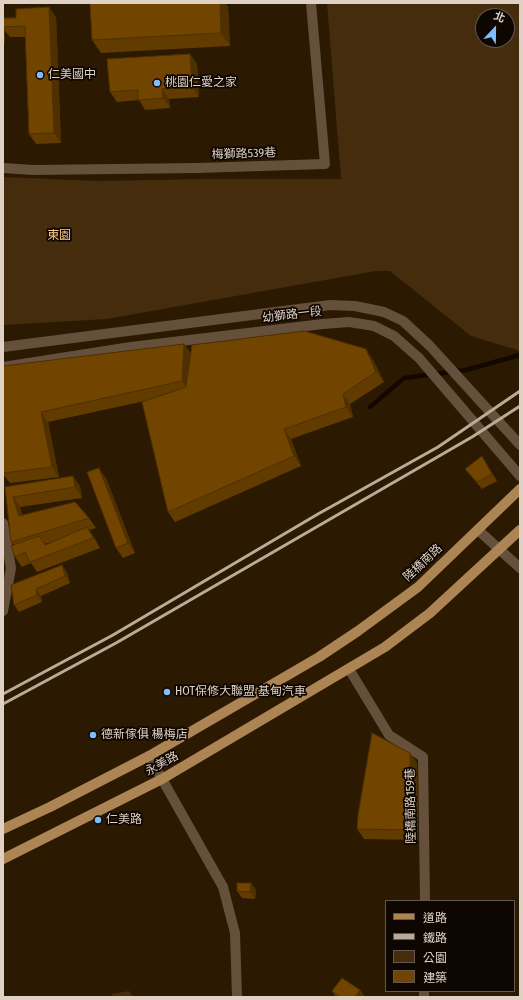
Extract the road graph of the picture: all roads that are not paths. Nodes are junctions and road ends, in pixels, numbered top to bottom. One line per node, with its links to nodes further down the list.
1 (310, 3): 2 (street, 梅獅路539巷)
2 (3, 168)
3 (3, 347): 5 (street, 幼獅路一段)
4 (3, 367): 6 (street, 幼獅路一段)
5 (520, 445)
6 (520, 476)
7 (520, 489): 9 (main road, 陸橋南路)
8 (3, 523): 13 (street)
9 (478, 530): 11 (street); 14 (main road, 陸橋南路)
10 (520, 530): 11 (main road)
11 (499, 550): 12 (street); 15 (main road)
12 (520, 568)
13 (3, 611)
14 (336, 645): 16 (main road, 永美路)
15 (348, 669): 17 (main road, 永美路); 20 (street, 陸橋南路159巷)
16 (149, 756): 17 (street); 18 (main road, 永美路)
17 (162, 780): 19 (main road, 永美路); 21 (street)
18 (3, 829)
19 (3, 858)
20 (426, 900)
21 (237, 997)

